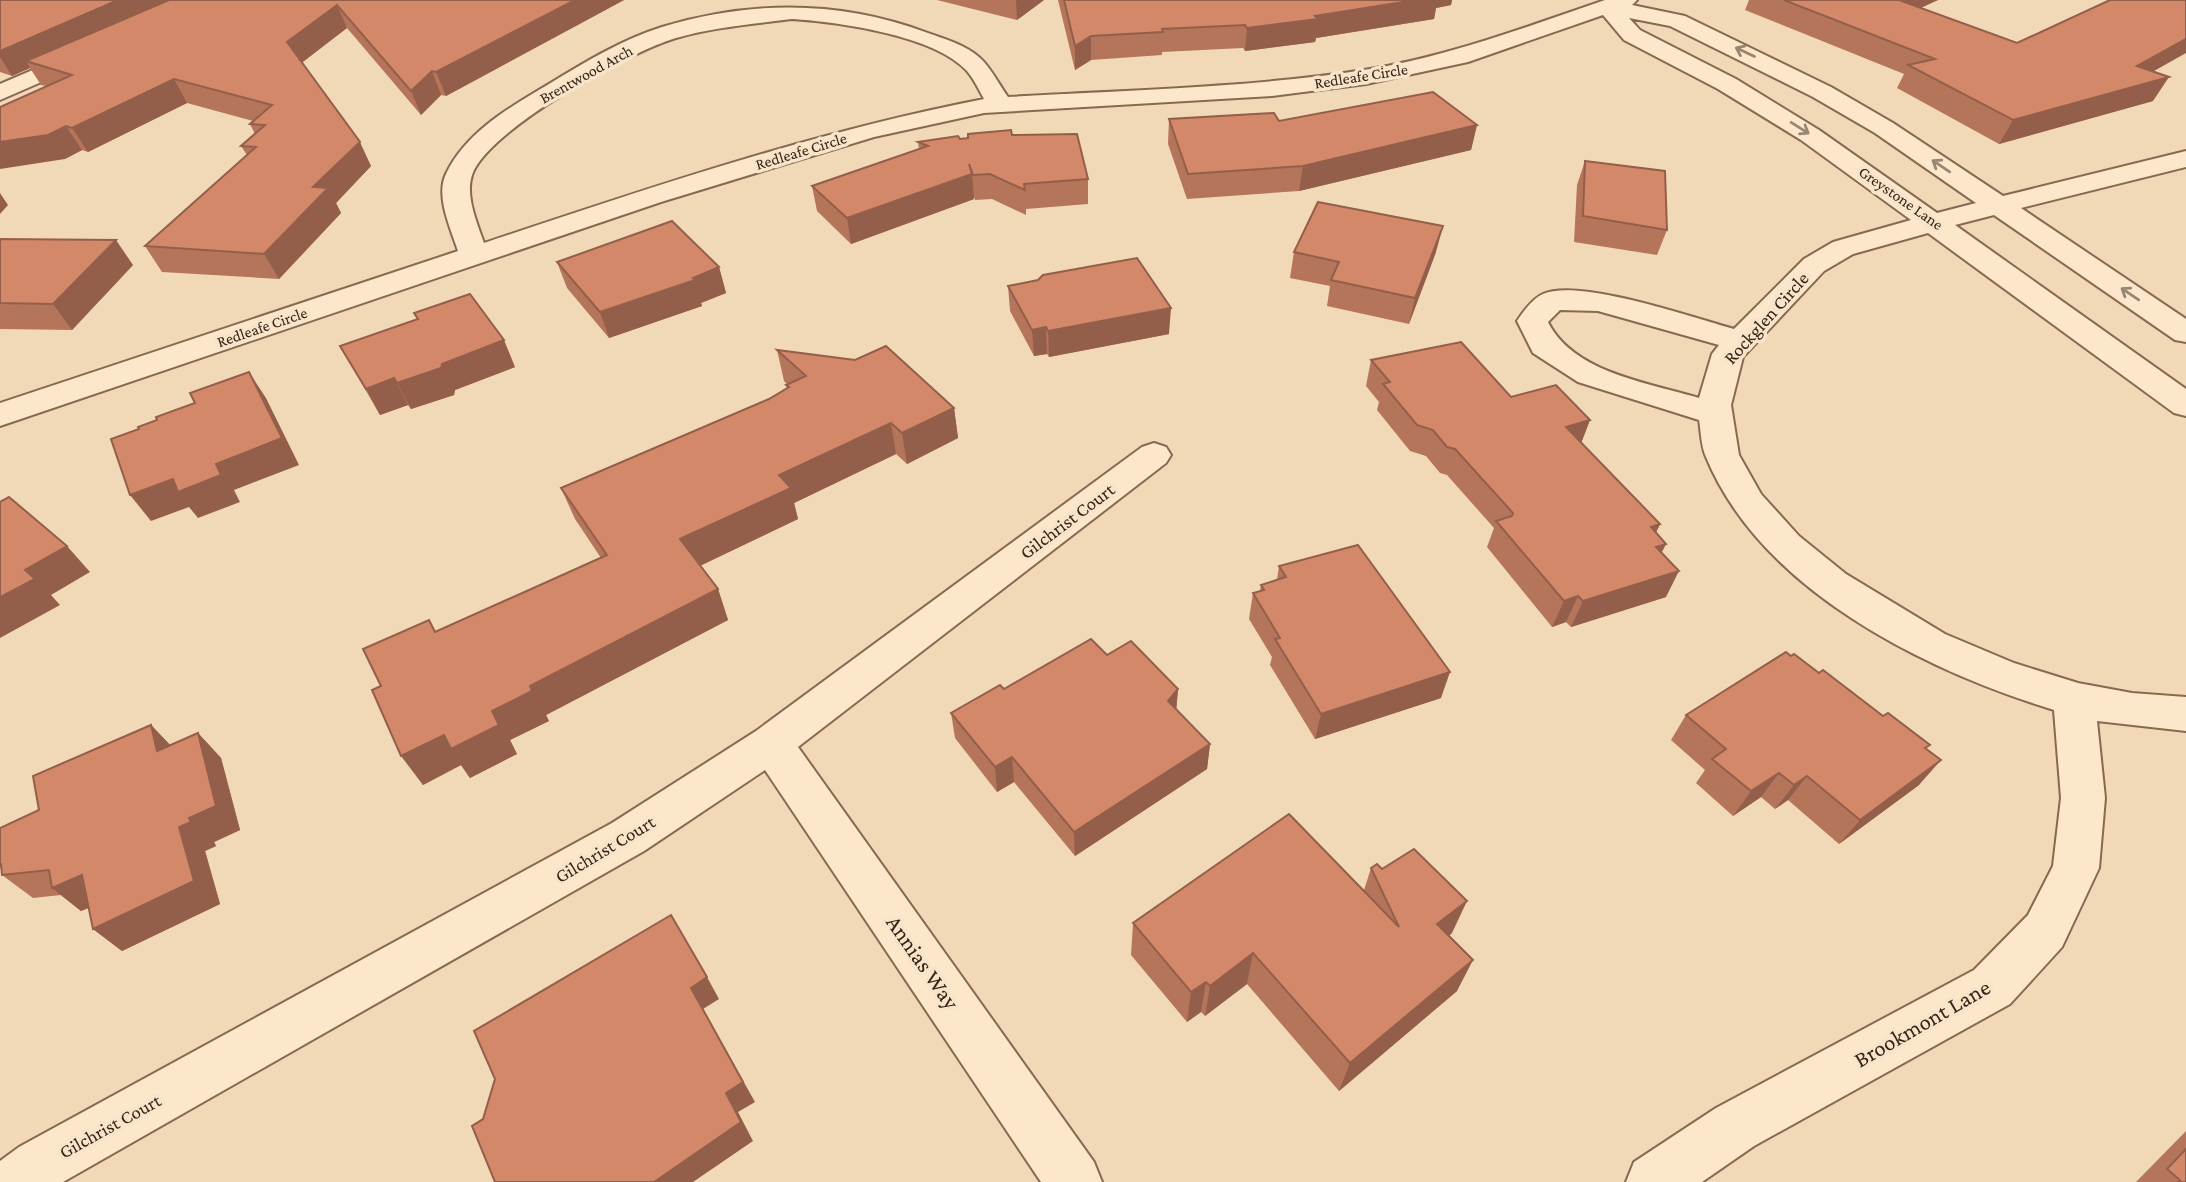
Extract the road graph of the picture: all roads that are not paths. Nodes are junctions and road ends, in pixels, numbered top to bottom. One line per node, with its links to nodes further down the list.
1 (1608, 2): 4 (street, Redleafe Circle); 6 (street, one-way to 1); 7 (street, Greystone Lane, one-way to 7)
2 (110, 44): 3 (street)
3 (0, 93)
4 (1001, 105): 8 (street, Redleafe Circle); 8 (street, Brentwood Arch)
5 (2186, 159): 6 (street, Rockglen Circle)
6 (1999, 205): 7 (street, Rockglen Circle); 9 (street, one-way to 6)
7 (1935, 222): 10 (street, Rockglen Circle); 11 (street, Greystone Lane)
8 (474, 256): 13 (street, Redleafe Circle)
9 (2186, 332)
10 (1741, 341): 12 (street, Rockglen Circle); 12 (street)
11 (2186, 405)
12 (1712, 413): 15 (street, Rockglen Circle)
13 (0, 415)
14 (1154, 455): 17 (street, Gilchrist Court)
15 (2074, 699): 16 (street, Rockglen Circle); 20 (street, Brookmont Lane)
16 (2186, 715)
17 (771, 743): 18 (street, Gilchrist Court); 19 (street, Annias Way)
18 (17, 1182)
19 (1074, 1182)
20 (1654, 1182)

